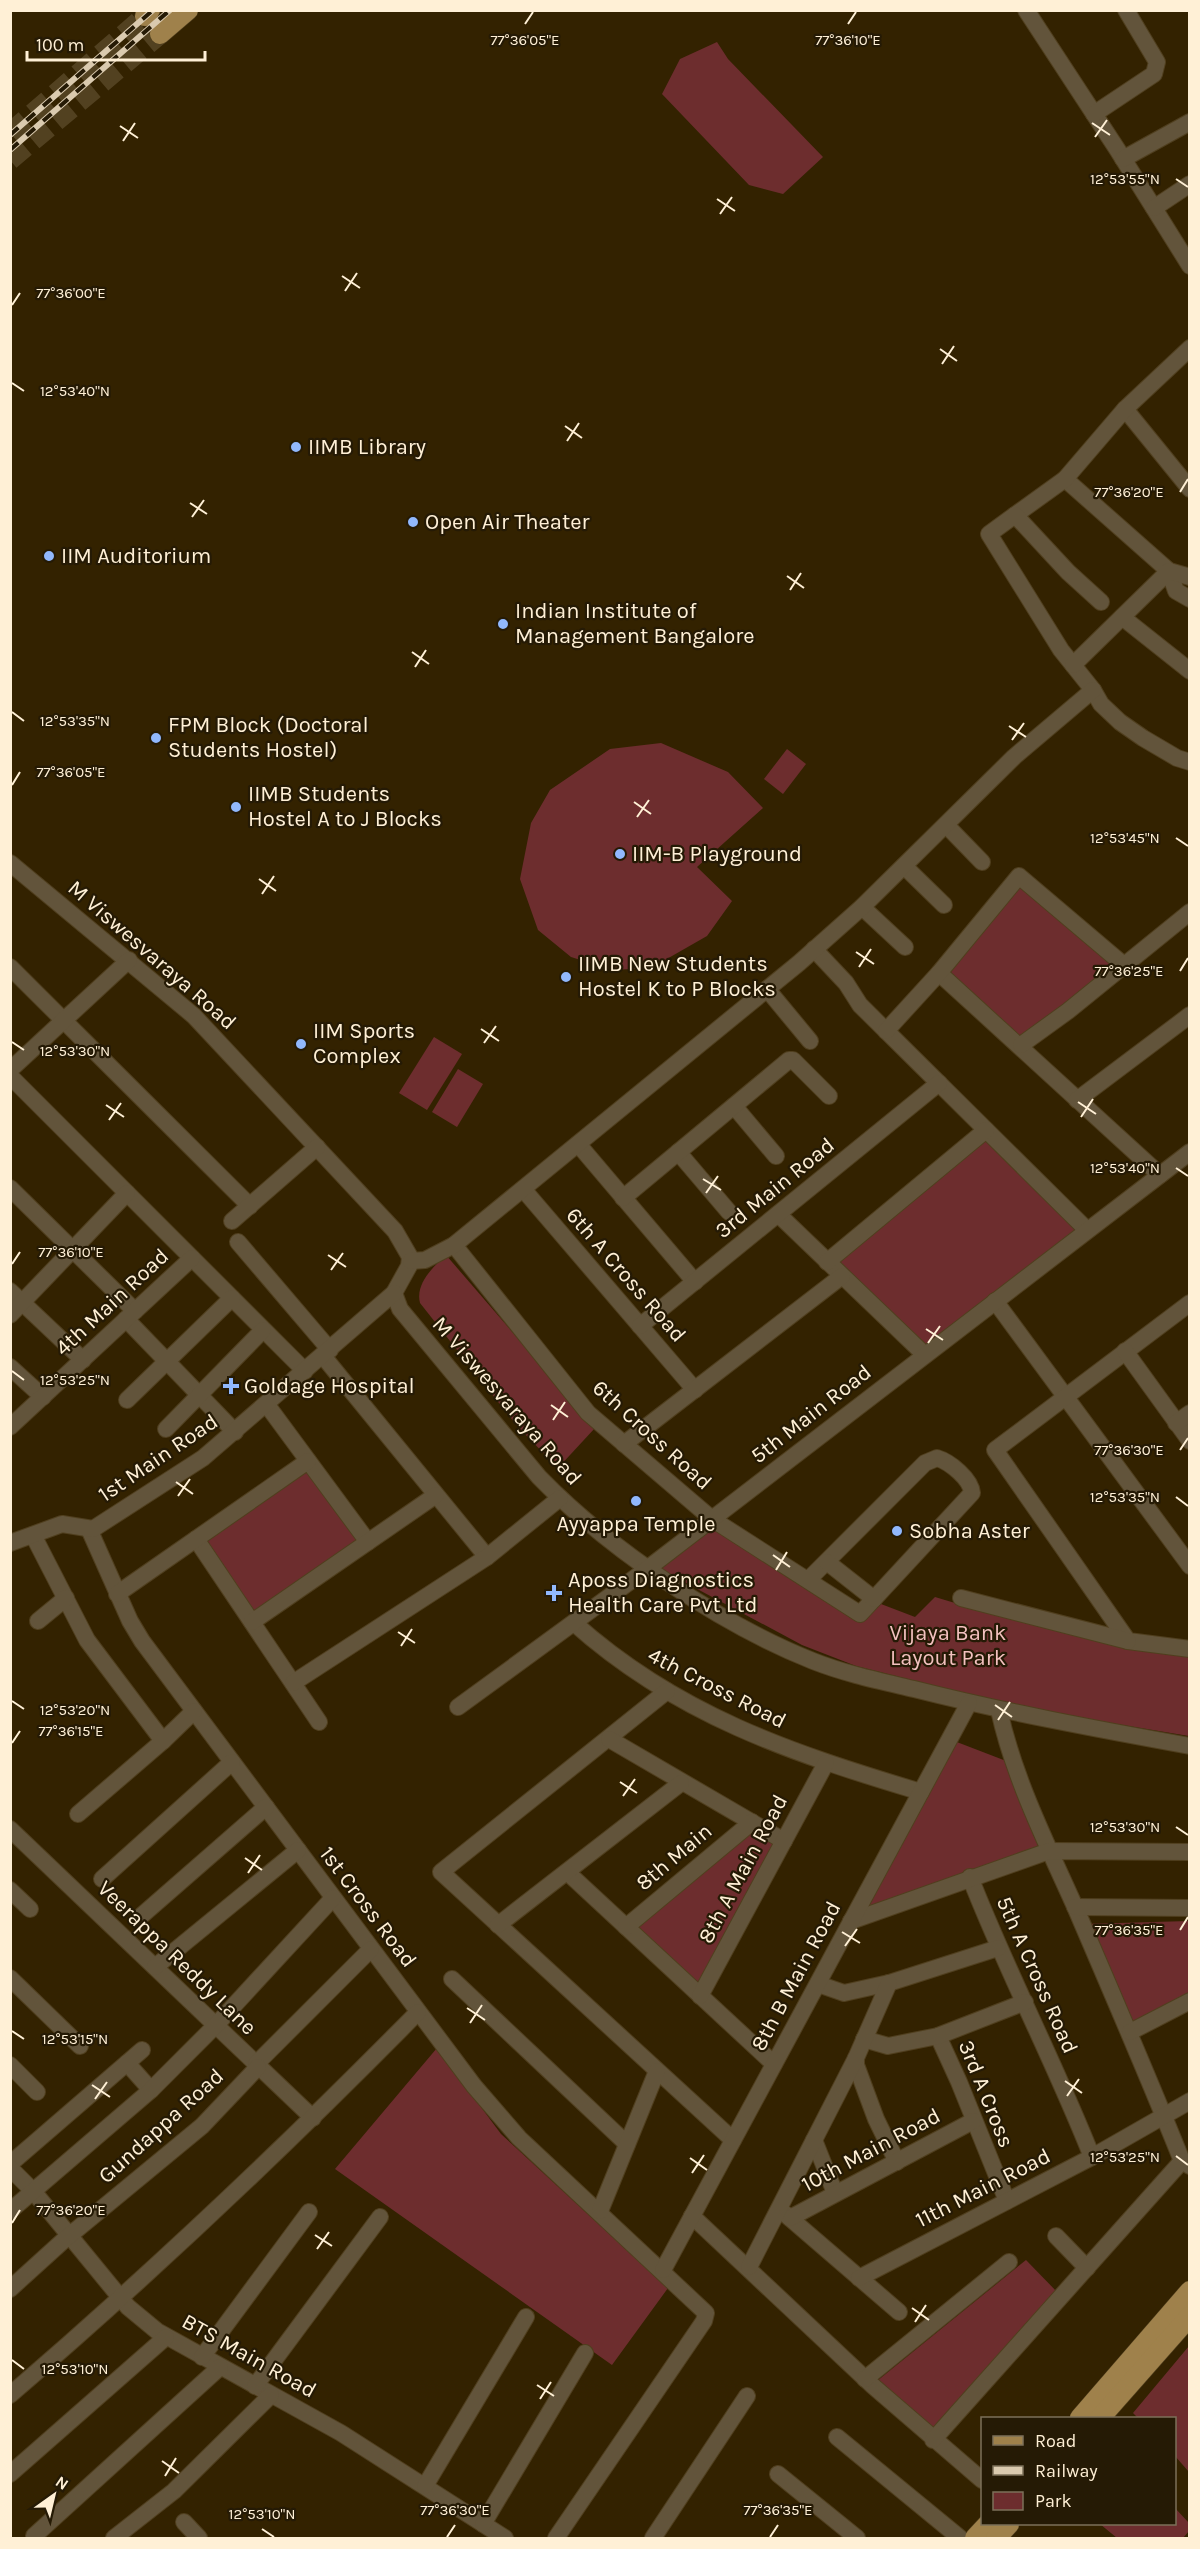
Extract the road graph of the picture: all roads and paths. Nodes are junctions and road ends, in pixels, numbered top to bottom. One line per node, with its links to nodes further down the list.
1 (188, 10): 4 (main road)
2 (1026, 10): 5 (street)
3 (1126, 10): 5 (street)
4 (160, 34)
5 (1094, 114): 7 (street)
6 (1190, 122): 7 (street)
7 (1123, 159): 9 (street)
8 (1190, 184): 9 (street)
9 (1154, 208): 10 (street)
10 (1187, 256)
11 (1190, 348): 12 (street)
12 (1125, 410): 13 (street); 14 (street)
13 (1065, 479): 15 (street); 16 (street)
14 (1190, 489)
15 (1016, 515): 19 (street); 21 (street)
16 (1169, 571): 17 (street); 18 (street); 20 (street)
17 (1190, 577)
18 (1190, 599)
19 (1101, 602)
20 (1122, 617): 21 (street); 22 (street)
21 (1074, 665): 23 (street)
22 (1190, 671)
23 (1093, 690): 24 (street); 25 (street)
24 (1190, 762)
25 (947, 826): 26 (street); 28 (street)
26 (982, 862)
27 (11, 864): 34 (street, M Viswesvaraya Road)
28 (904, 866): 29 (street); 30 (street)
29 (944, 905)
30 (862, 907): 32 (street); 33 (street)
31 (1190, 912): 35 (street)
32 (905, 947)
33 (814, 949): 38 (street); 41 (street)
34 (129, 960): 40 (street); 52 (street, M Viswesvaraya Road)
35 (1125, 966): 37 (street); 43 (street)
36 (10, 967): 40 (street)
37 (939, 973): 41 (street); 43 (street)
38 (767, 989): 42 (street); 51 (street)
39 (1190, 1016): 48 (street)
40 (63, 1021): 44 (street); 61 (street)
41 (886, 1031): 46 (street)
42 (810, 1041)
43 (1021, 1046): 48 (street)
44 (10, 1070)
45 (10, 1076): 59 (street)
46 (939, 1083): 50 (street); 63 (street, 3rd Main Road)
47 (829, 1096): 49 (street)
48 (1077, 1100): 56 (street)
49 (734, 1106): 53 (street); 55 (street)
50 (986, 1130): 65 (street); 71 (street)
51 (578, 1144): 58 (street); 60 (street)
52 (317, 1147): 61 (street); 70 (street, M Viswesvaraya Road)
53 (678, 1152): 60 (street); 62 (street)
54 (1190, 1152): 56 (street, 5th Main Road)
55 (776, 1156)
56 (1160, 1175): 65 (street, 5th Main Road)
57 (10, 1188): 68 (street)
58 (523, 1189): 67 (street); 80 (street, 6th A Cross Road)
59 (127, 1193): 68 (street); 69 (street)
60 (623, 1197): 73 (street)
61 (250, 1206): 64 (street)
62 (729, 1212)
63 (778, 1214): 71 (street); 73 (street, 3rd Main Road)
64 (232, 1221)
65 (1087, 1230): 76 (street, 5th Main Road)
66 (238, 1242): 83 (street)
67 (454, 1245): 70 (street); 100 (street, 6th Cross Road)
68 (73, 1249): 77 (street); 79 (street)
69 (192, 1258): 75 (street); 79 (street, 4th Main Road)
70 (411, 1261): 74 (street)
71 (827, 1262): 72 (street)
72 (842, 1276): 84 (street); 89 (street)
73 (695, 1282): 80 (street, 3rd Main Road)
74 (394, 1293): 83 (street, 1st Main Road); 103 (street, M Viswesvaraya Road)
75 (232, 1298): 81 (street); 86 (street)
76 (994, 1301): 84 (street, 5th Main Road); 92 (street)
77 (14, 1303): 85 (street)
78 (1190, 1303): 82 (street)
79 (131, 1315): 85 (street, 4th Main Road); 86 (street)
80 (640, 1326): 89 (street, 6th A Cross Road)
81 (263, 1330): 88 (street); 90 (street)
82 (1125, 1351): 92 (street); 95 (street)
83 (326, 1353): 88 (street, 1st Main Road); 102 (street)
84 (925, 1355): 104 (street, 5th Main Road)
85 (83, 1360): 91 (street, 4th Main Road)
86 (167, 1361): 90 (street); 93 (street)
87 (10, 1367): 91 (street)
88 (305, 1371): 94 (street, 1st Main Road)
89 (695, 1390): 100 (street)
90 (200, 1395): 97 (street); 98 (street)
91 (43, 1397): 96 (street, 4th Main Road)
92 (1064, 1398): 112 (street); 122 (street)
93 (127, 1400)
94 (267, 1405): 98 (street, 1st Main Road); 101 (street)
95 (1183, 1418): 99 (street)
96 (10, 1428)
97 (166, 1429)
98 (235, 1432): 105 (street, 1st Main Road)
99 (1190, 1441)
100 (624, 1444): 104 (street, 6th Cross Road)
101 (308, 1461): 107 (street); 108 (street)
102 (436, 1495): 108 (street); 110 (street)
103 (560, 1498): 110 (street); 113 (street, M Viswesvaraya Road)
104 (712, 1519): 113 (street, 5th Main Road); 114 (street, 6th Cross Road)
105 (89, 1529): 106 (street, 1st Main Road); 115 (street, 1st Cross Road)
106 (33, 1534): 109 (street, 1st Main Road); 116 (street)
107 (196, 1539): 115 (street); 120 (street)
108 (368, 1542): 120 (street)
109 (10, 1543)
110 (487, 1557): 124 (street)
111 (827, 1562): 114 (street); 118 (street); 118 (street)
112 (1190, 1566)
113 (647, 1569): 121 (street, 5th Main Road); 126 (street, M Viswesvaraya Road)
114 (808, 1580): 118 (street, 6th Cross Road)
115 (117, 1594): 129 (street, 1st Cross Road)
116 (66, 1598): 119 (street); 132 (street)
117 (961, 1598): 122 (street)
118 (874, 1599)
119 (38, 1621)
120 (252, 1622): 124 (street)
121 (574, 1623): 125 (street, 4th Cross Road); 127 (street, 5th Main Road)
122 (1128, 1641): 123 (street)
123 (1190, 1649)
124 (293, 1683): 130 (street)
125 (667, 1690): 131 (street); 135 (street, 4th Cross Road)
126 (969, 1703): 128 (street, M Viswesvaraya Road); 137 (street, 8th B Main Road)
127 (458, 1707)
128 (999, 1710): 133 (street, M Viswesvaraya Road); 144 (street)
129 (194, 1711): 132 (street); 134 (street, 1st Cross Road)
130 (319, 1722)
131 (609, 1739): 136 (street); 156 (street)
132 (163, 1741): 139 (street)
133 (1190, 1746)
134 (232, 1762): 138 (street, 1st Cross Road); 148 (street)
135 (826, 1763): 137 (street, 4th Cross Road); 142 (street, 8th A Main Road)
136 (681, 1782): 140 (street); 146 (street)
137 (921, 1792): 155 (street, 8th B Main Road)
138 (266, 1808): 143 (street, 1st Cross Road); 154 (street)
139 (78, 1814)
140 (752, 1822): 142 (street); 157 (street, 8th Main)
141 (10, 1829): 160 (street, Veerappa Reddy Lane)
142 (784, 1840): 165 (street, 8th A Main Road)
143 (298, 1850): 150 (street, 1st Cross Road); 160 (street)
144 (1049, 1851): 145 (street); 147 (street); 151 (street)
145 (1190, 1852)
146 (567, 1872): 156 (street); 157 (street)
147 (970, 1877): 155 (street); 158 (street, 5th A Cross Road)
148 (102, 1879)
149 (10, 1890): 153 (street)
150 (333, 1898): 159 (street, 1st Cross Road); 169 (street)
151 (1075, 1907): 152 (street); 170 (street)
152 (1190, 1908)
153 (30, 1909)
154 (140, 1917)
155 (851, 1921): 164 (street, 8th B Main Road)
156 (498, 1925): 180 (street)
157 (626, 1927): 165 (street)
158 (998, 1948): 163 (street); 167 (street, 5th A Cross Road)
159 (371, 1949): 168 (street, 1st Cross Road); 179 (street, Gundappa Road)
160 (155, 1967): 169 (street, Veerappa Reddy Lane)
161 (10, 1978): 173 (street)
162 (453, 1979): 189 (street)
163 (889, 1983): 164 (street); 172 (street)
164 (818, 1984): 177 (street, 8th B Main Road)
165 (700, 1996): 177 (street)
166 (1190, 2001): 170 (street)
167 (1025, 2002): 171 (street); 190 (street, 5th A Cross Road)
168 (418, 2012): 185 (street); 198 (street, 1st Cross Road)
169 (216, 2025): 179 (street, Veerappa Reddy Lane); 181 (street)
170 (1130, 2032): 184 (street)
171 (938, 2036): 172 (street); 186 (street, 3rd A Cross)
172 (864, 2039): 175 (street)
173 (80, 2046)
174 (142, 2050): 176 (street)
175 (856, 2058): 188 (street); 191 (street)
176 (128, 2063): 181 (street); 193 (street)
177 (774, 2064): 187 (street, 8th B Main Road)
178 (10, 2065): 182 (street)
179 (257, 2066): 185 (street, Veerappa Reddy Lane); 203 (street, Gundappa Road)
180 (657, 2071): 187 (street); 189 (street)
181 (151, 2090): 194 (street)
182 (37, 2092)
183 (1190, 2101): 184 (street, 11th Main Road)
184 (1164, 2115): 190 (street, 11th Main Road); 192 (street)
185 (313, 2118): 212 (street)
186 (973, 2121): 191 (street, 10th Main Road); 196 (street, 3rd A Cross)
187 (733, 2140): 201 (street, 8th B Main Road)
188 (814, 2140): 195 (street); 200 (street)
189 (627, 2144): 198 (street)
190 (1092, 2157): 196 (street, 11th Main Road)
191 (897, 2162): 195 (street, 10th Main Road)
192 (1186, 2163): 207 (street)
193 (10, 2166): 194 (street, BTS Main Road)
194 (33, 2191): 197 (street); 203 (street, BTS Main Road)
195 (835, 2193): 200 (street, 10th Main Road)
196 (1006, 2201): 209 (street, 11th Main Road)
197 (10, 2211)
198 (600, 2211): 208 (street, 1st Cross Road)
199 (309, 2212): 218 (street)
200 (785, 2213): 206 (street); 209 (street)
201 (692, 2216): 206 (street); 208 (street, 8th B Main Road)
202 (380, 2217): 221 (street)
203 (70, 2236): 210 (street, Gundappa Road); 212 (street, BTS Main Road)
204 (1056, 2236): 207 (street)
205 (1009, 2262): 220 (street)
206 (749, 2267): 220 (street)
207 (1087, 2268): 228 (street)
208 (663, 2270): 242 (street, 1st Cross Road)
209 (859, 2278): 213 (street)
210 (10, 2289)
211 (1190, 2291): 225 (main road)
212 (122, 2299): 216 (street, BTS Main Road); 222 (street)
213 (899, 2312)
214 (1190, 2316): 226 (main road)
215 (526, 2317): 232 (street)
216 (166, 2337): 218 (street, BTS Main Road); 229 (street)
217 (585, 2354): 234 (street)
218 (202, 2357): 219 (street, BTS Main Road)
219 (220, 2367): 221 (street, BTS Main Road); 237 (street)
220 (866, 2379): 228 (street)
221 (255, 2386): 223 (street, BTS Main Road)
222 (10, 2395)
223 (271, 2395): 232 (street, BTS Main Road); 239 (street)
224 (747, 2396): 243 (street)
225 (1081, 2417)
226 (1101, 2417)
227 (837, 2437): 244 (street)
228 (933, 2440): 231 (street)
229 (10, 2474)
230 (778, 2474): 238 (street)
231 (981, 2479)
232 (425, 2486): 234 (street, BTS Main Road)
233 (184, 2522): 240 (street)
234 (483, 2524): 241 (street, BTS Main Road)
235 (986, 2525): 245 (main road)
236 (1007, 2525): 246 (main road)
237 (34, 2536)
238 (852, 2537)
239 (114, 2538)
240 (199, 2538)
241 (505, 2538)
242 (556, 2538)
243 (653, 2538)
244 (960, 2538)
245 (975, 2538)
246 (996, 2538)

